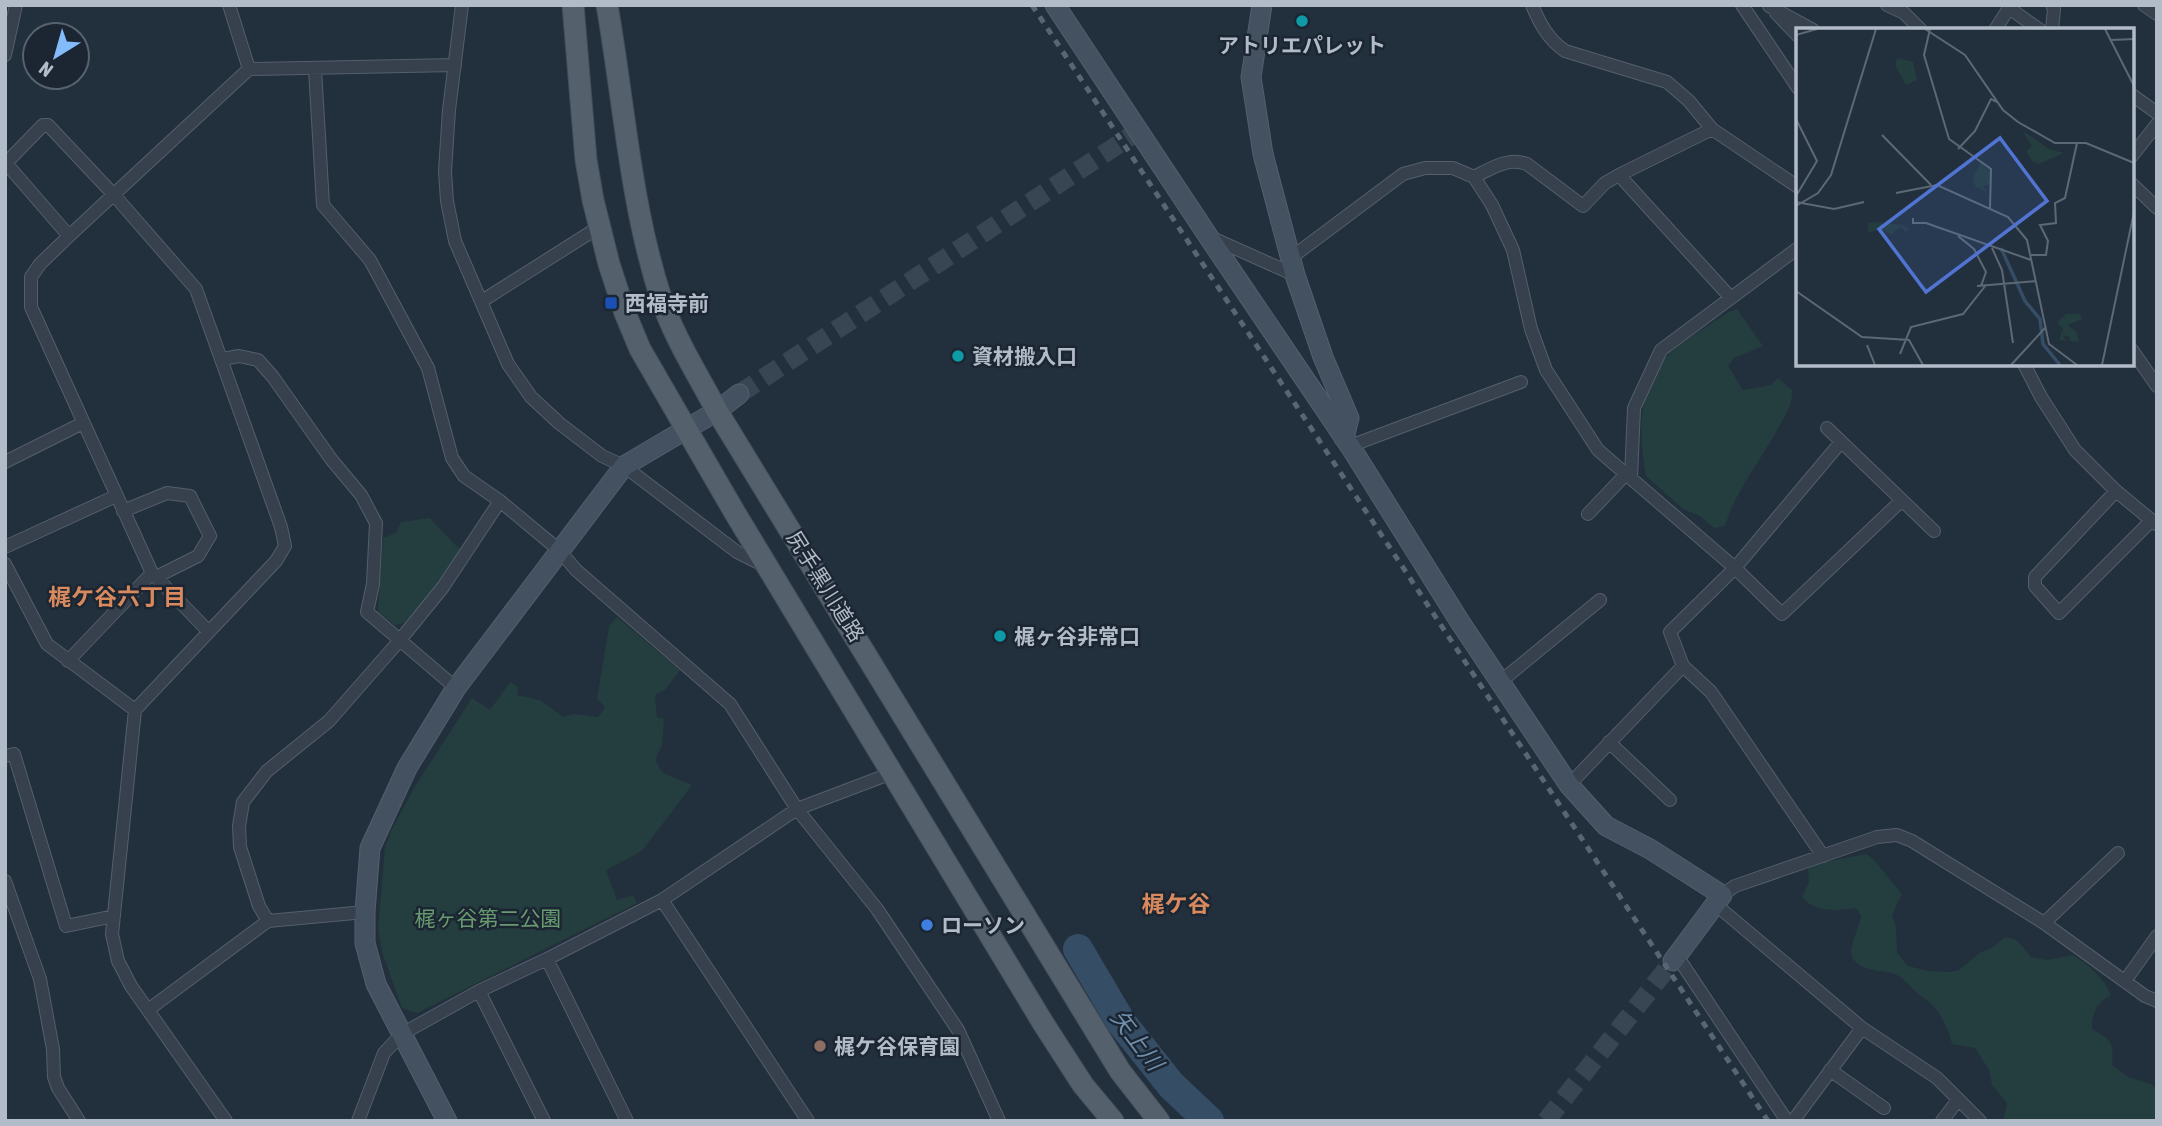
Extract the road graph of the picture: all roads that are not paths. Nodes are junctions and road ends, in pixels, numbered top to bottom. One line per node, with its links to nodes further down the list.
1 (16, 5): 21 (street)
2 (229, 5): 23 (street)
3 (462, 5): 22 (street)
4 (573, 5): 38 (main road, 尻手黒川道路)
5 (607, 5): 51 (main road, 尻手黒川道路)
6 (1055, 5): 40 (street)
7 (1262, 5): 42 (street)
8 (1532, 5): 29 (street)
9 (1742, 5): 25 (street)
10 (1769, 5): 15 (street); 20 (street)
11 (1887, 5): 16 (street)
12 (2052, 5): 19 (street)
13 (2144, 5): 14 (street)
14 (2157, 14)
15 (1809, 28)
16 (1919, 28)
17 (1996, 28): 18 (street)
18 (2037, 28)
19 (2052, 28)
20 (1796, 34)
21 (5, 55)
22 (455, 65): 24 (street); 44 (street)
23 (249, 69): 24 (street); 36 (street)
24 (315, 69): 62 (street)
25 (1796, 85)
26 (2134, 96): 27 (street)
27 (2157, 113)
28 (2157, 124): 30 (street)
29 (1712, 129): 32 (street); 34 (street)
30 (2134, 153)
31 (6, 163): 36 (street); 39 (street)
32 (1619, 175): 33 (street); 43 (street)
33 (1475, 177): 42 (street); 59 (street)
34 (1796, 186)
35 (2134, 186): 37 (street)
36 (114, 195): 39 (street); 46 (street)
37 (2157, 208)
38 (599, 228): 44 (street); 54 (main road, 尻手黒川道路)
39 (69, 236): 52 (street)
40 (1208, 236): 42 (street); 55 (street)
41 (1796, 249): 43 (street)
42 (1293, 266): 55 (street)
43 (1731, 298): 59 (street)
44 (482, 302): 58 (street)
45 (2134, 353): 49 (street)
46 (223, 359): 75 (street); 76 (street)
47 (2025, 366): 60 (street)
48 (1521, 382): 55 (street)
49 (2157, 386)
50 (739, 394): 51 (street)
51 (717, 411): 54 (street); 118 (main road, 尻手黒川道路)
52 (83, 423): 57 (street); 61 (street)
53 (1827, 428): 56 (street)
54 (685, 429): 58 (street); 71 (main road, 尻手黒川道路)
55 (1347, 442): 79 (street)
56 (1841, 442): 63 (street); 72 (street)
57 (7, 457)
58 (624, 466): 69 (street); 71 (street)
59 (1629, 476): 65 (street); 72 (street)
60 (2116, 491): 66 (street); 66 (street)
61 (116, 496): 64 (street); 68 (street)
62 (499, 501): 69 (street); 76 (street)
63 (1901, 501): 67 (street); 72 (street)
64 (123, 511): 73 (street); 73 (street)
65 (1588, 514)
66 (2155, 522)
67 (1934, 531)
68 (5, 547)
69 (559, 550): 80 (street); 87 (street)
70 (5, 564): 77 (street)
71 (767, 567): 84 (main road, 尻手黒川道路)
72 (1735, 568): 78 (street)
73 (154, 575): 75 (street); 77 (street)
74 (1600, 600): 79 (street)
75 (209, 632): 81 (street)
76 (400, 640): 80 (street); 95 (street)
77 (68, 661): 81 (street)
78 (1682, 666): 82 (street); 89 (street)
79 (1500, 682): 85 (street)
80 (456, 688): 93 (street)
81 (135, 710): 94 (street)
82 (1609, 742): 85 (street); 86 (street)
83 (5, 756): 94 (street)
84 (892, 773): 87 (street); 117 (main road, 尻手黒川道路)
85 (1569, 785): 91 (street)
86 (1670, 800)
87 (797, 809): 92 (street); 116 (street)
88 (2118, 853): 96 (street)
89 (1823, 856): 91 (street); 96 (street)
90 (5, 881): 110 (street)
91 (1718, 899): 99 (street); 104 (street)
92 (662, 900): 98 (street); 115 (street)
93 (365, 912): 95 (street); 105 (street)
94 (114, 916): 103 (street)
95 (268, 921): 103 (street)
96 (2044, 923): 100 (street)
97 (2157, 936): 100 (street)
98 (547, 959): 101 (street); 109 (street)
99 (1675, 959): 119 (street)
100 (2125, 981): 102 (street)
101 (479, 991): 105 (street); 114 (street)
102 (2157, 1001)
103 (148, 1010): 111 (street)
104 (1862, 1028): 106 (street); 107 (street)
105 (402, 1034): 112 (street); 113 (street)
106 (1830, 1070): 108 (street); 120 (street)
107 (1958, 1100): 121 (street); 122 (street)
108 (1884, 1108)
109 (625, 1120)
110 (79, 1121)
111 (226, 1121)
112 (358, 1121)
113 (447, 1121)
114 (544, 1121)
115 (808, 1121)
116 (999, 1121)
117 (1113, 1121)
118 (1159, 1121)
119 (1787, 1121)
120 (1793, 1121)
121 (1942, 1121)
122 (1980, 1121)

